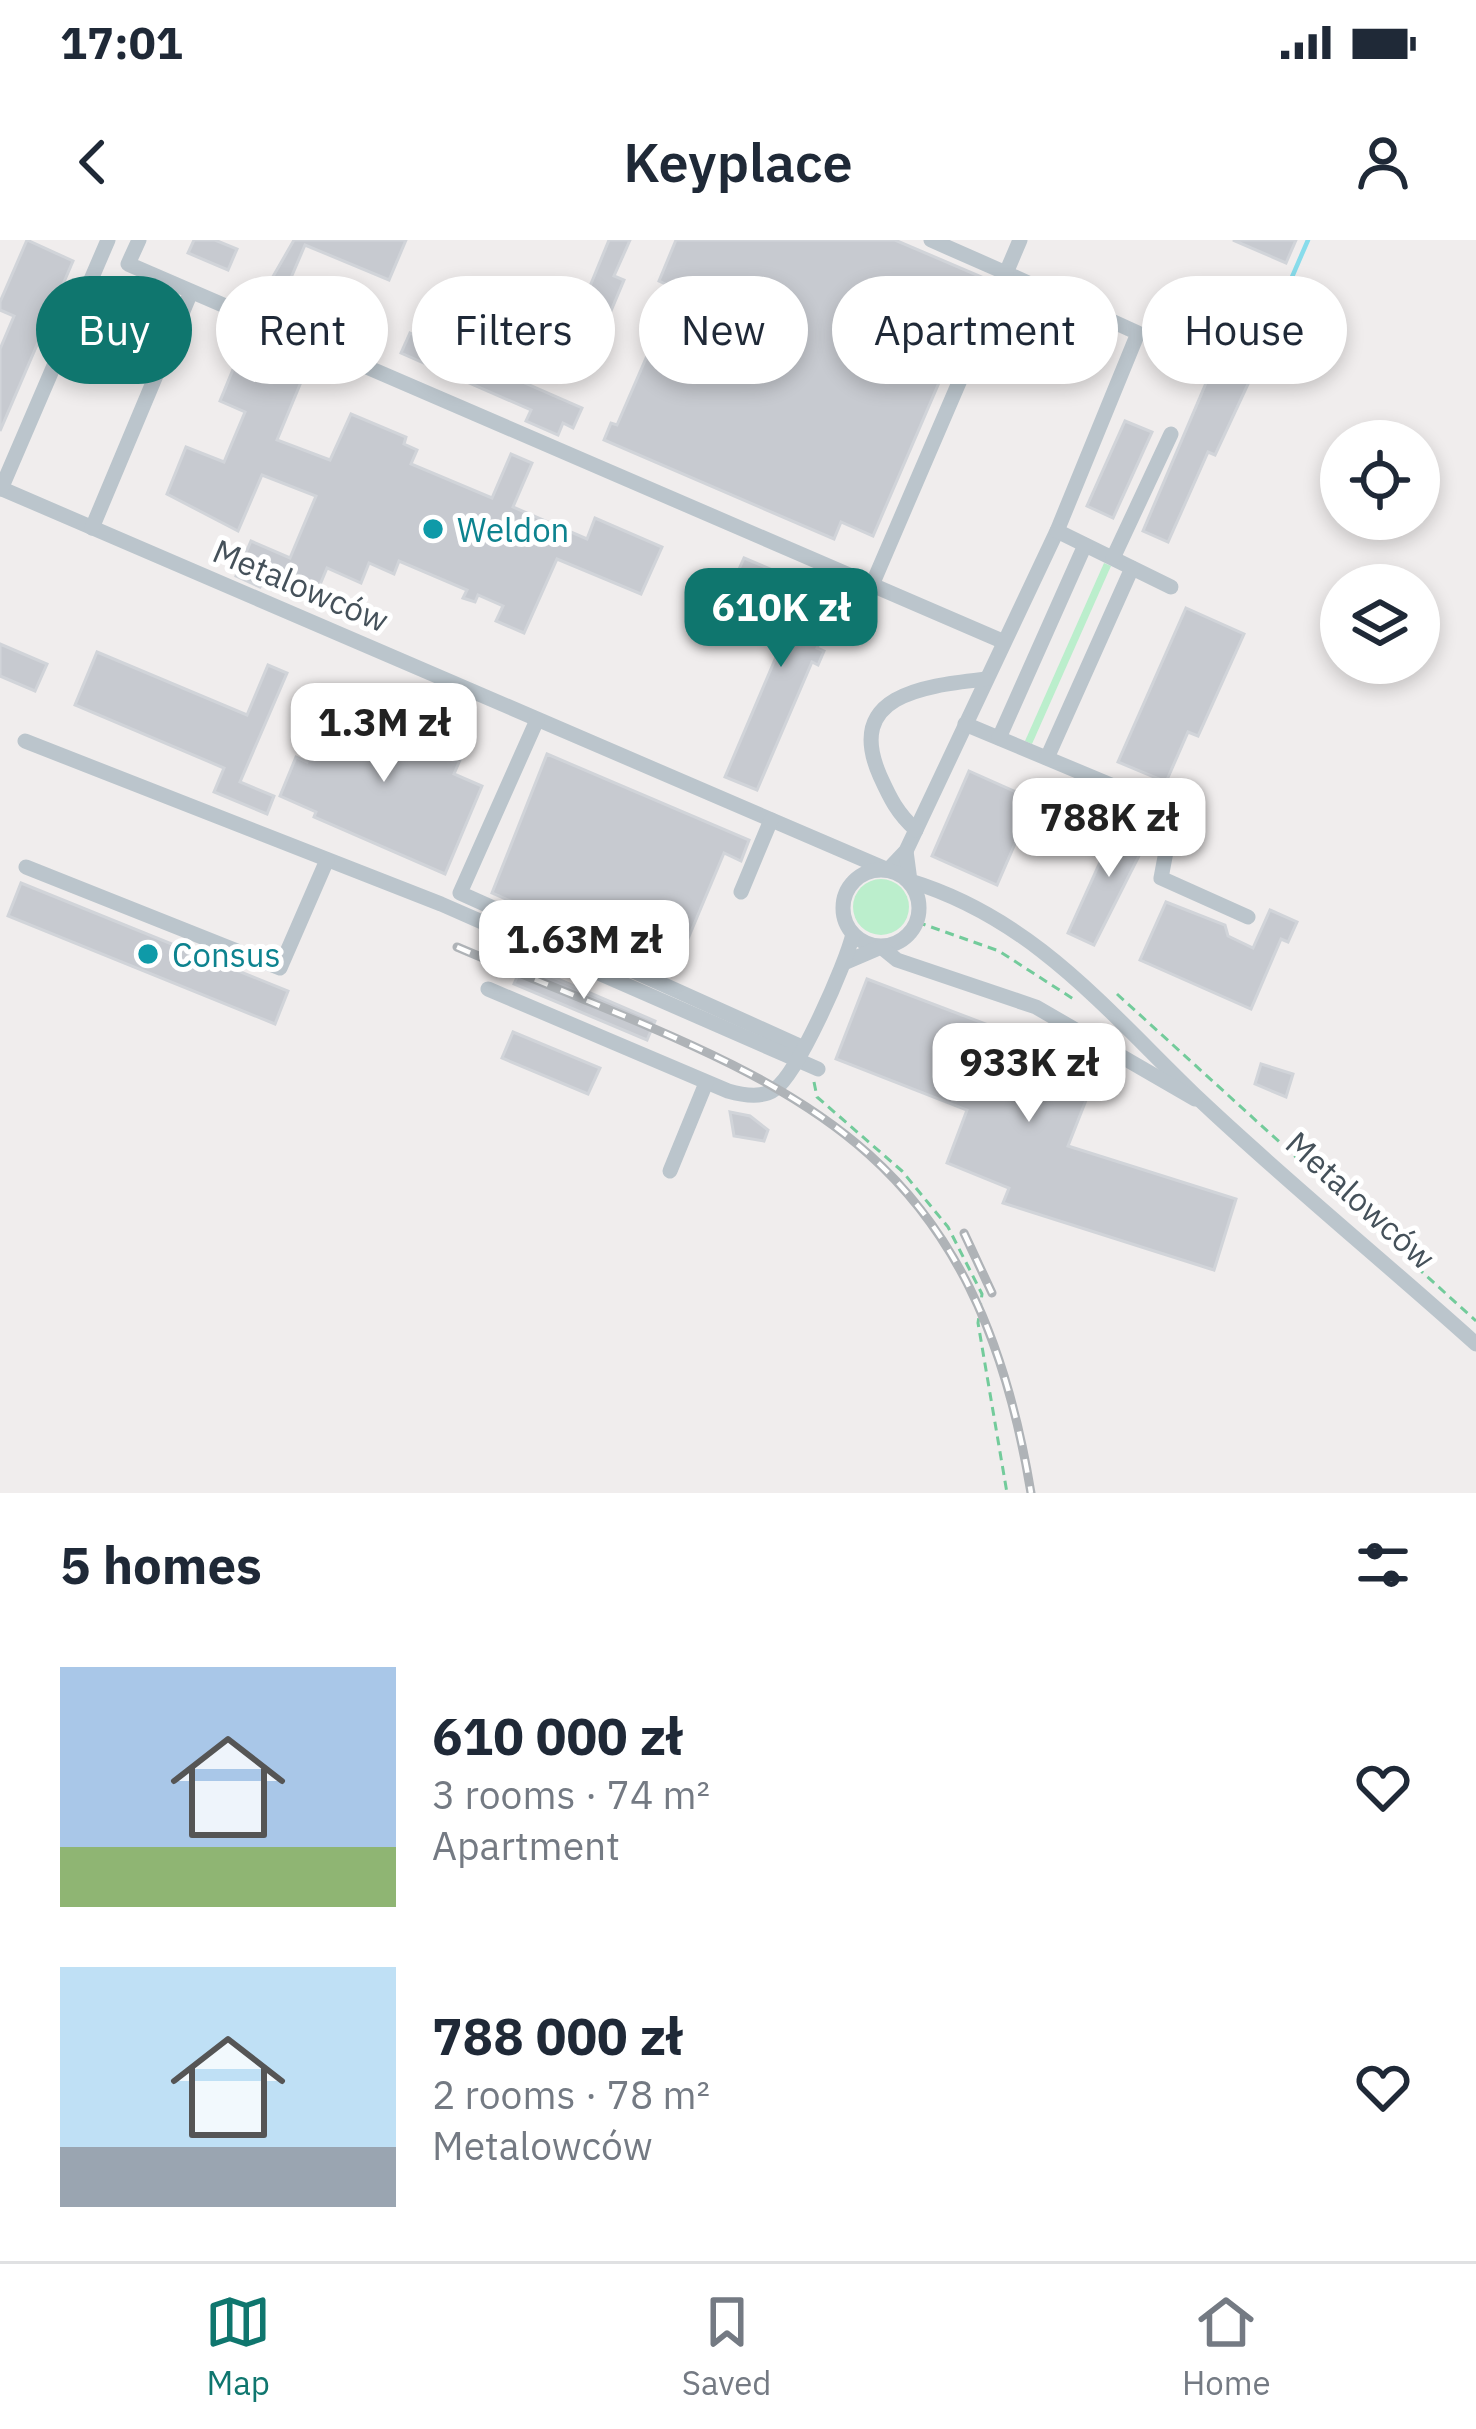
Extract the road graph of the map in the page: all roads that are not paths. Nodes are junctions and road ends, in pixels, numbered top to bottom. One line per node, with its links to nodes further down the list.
1 (108, 240): 10 (street)
2 (139, 240): 6 (street)
3 (931, 240): 5 (street)
4 (1020, 240): 5 (street)
5 (1006, 273): 12 (street); 16 (street)
6 (155, 276)
7 (192, 293): 16 (street)
8 (152, 384): 11 (street)
9 (1171, 434): 14 (street)
10 (1, 489): 11 (street, Metalowców)
11 (92, 528): 20 (street, Metalowców)
12 (1057, 531): 13 (street); 18 (street)
13 (1085, 545): 14 (street); 22 (street)
14 (1113, 558): 15 (street)
15 (1132, 568): 17 (street); 24 (street)
16 (872, 585): 18 (street)
17 (1172, 587)
18 (1002, 641): 19 (street)
19 (985, 680): 21 (street); 26 (street)
20 (537, 719): 25 (street, Metalowców); 42 (street)
21 (965, 724): 22 (street); 26 (street)
22 (999, 738): 24 (street)
23 (25, 741): 29 (street)
24 (1047, 758): 35 (street)
25 (771, 820): 27 (street, Metalowców); 34 (street)
26 (916, 830): 28 (street)
27 (842, 850): 31 (street, Metalowców); 33 (street)
28 (907, 851): 31 (street); 32 (street)
29 (328, 860): 30 (street); 42 (street)
30 (26, 867)
31 (888, 870): 32 (street, Metalowców); 33 (street)
32 (910, 881): 37 (street); 40 (street, Metalowców)
33 (852, 883): 36 (street)
34 (741, 892)
35 (1248, 917)
36 (853, 934): 37 (street, Metalowców); 38 (street)
37 (881, 946): 38 (street); 41 (street, Metalowców)
38 (846, 962): 42 (street)
39 (488, 989): 44 (street)
40 (1108, 1010): 41 (street); 45 (street, Metalowców)
41 (1088, 1039): 45 (street, Metalowców)
42 (799, 1052): 43 (street); 44 (street)
43 (818, 1069)
44 (706, 1083): 46 (street)
45 (1203, 1103): 47 (street, Metalowców)
46 (670, 1171)
47 (1476, 1344)

